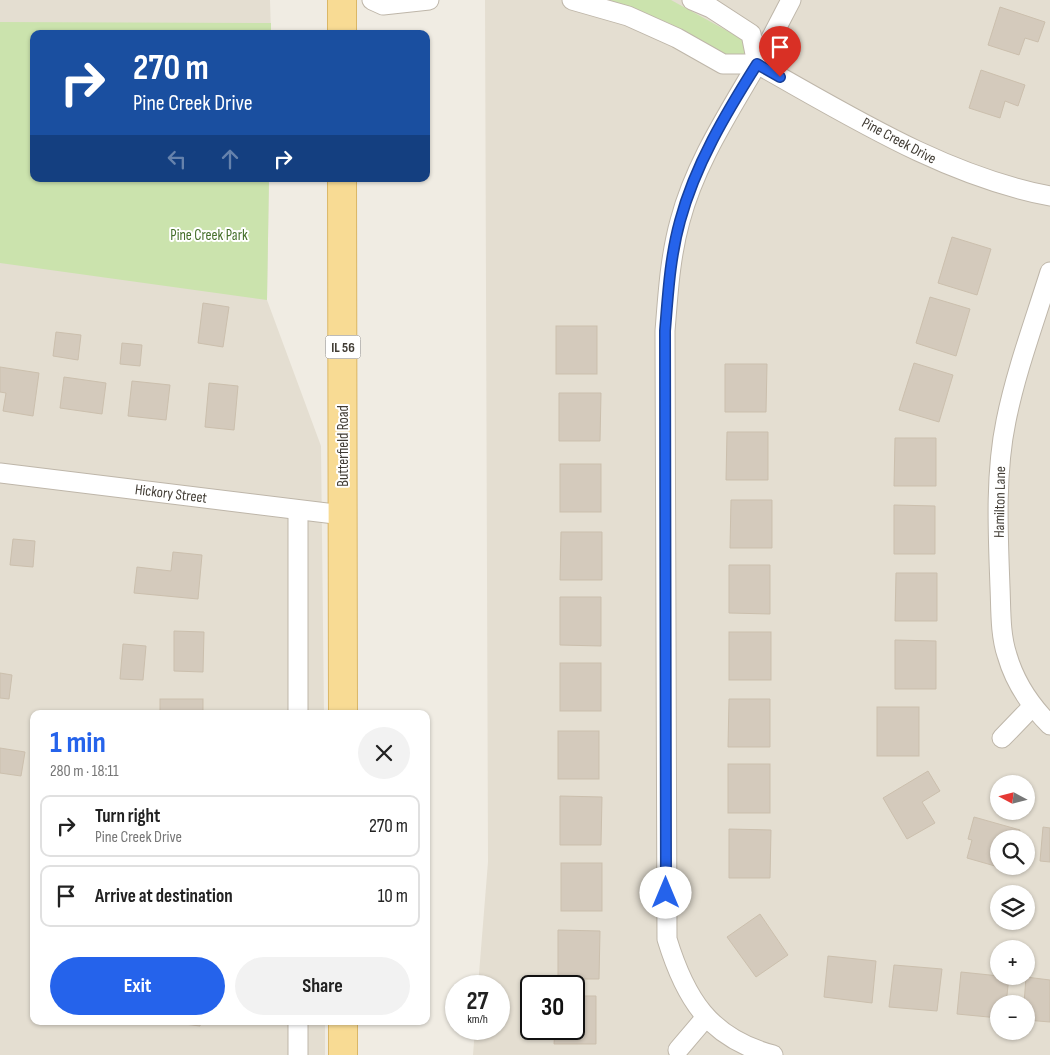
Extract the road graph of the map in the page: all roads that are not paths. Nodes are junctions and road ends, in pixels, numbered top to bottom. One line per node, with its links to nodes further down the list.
1 (342, 0): 7 (main road)
2 (372, 0): 3 (street)
3 (429, 0)
4 (572, 0): 8 (street, Pine Creek Drive)
5 (692, 0): 8 (street)
6 (791, 0): 8 (street)
7 (342, 30)
8 (757, 64): 10 (street, Pine Creek Drive); 20 (street)
9 (342, 182): 14 (main road, Butterfield Road / IL 56)
10 (1050, 196)
11 (1050, 272): 15 (street, Hamilton Lane)
12 (0, 473): 13 (street, Hickory Street)
13 (298, 510): 14 (street, Hickory Street); 16 (street)
14 (343, 515): 17 (main road, Butterfield Road / IL 56)
15 (1032, 707): 18 (street, Hamilton Lane); 19 (street)
16 (298, 710)
17 (343, 710)
18 (1050, 725)
19 (1002, 738)
20 (706, 1017): 23 (street); 26 (street)
21 (298, 1025): 24 (street)
22 (343, 1025): 25 (main road)
23 (678, 1050)
24 (298, 1055)
25 (343, 1055)
26 (773, 1055)

